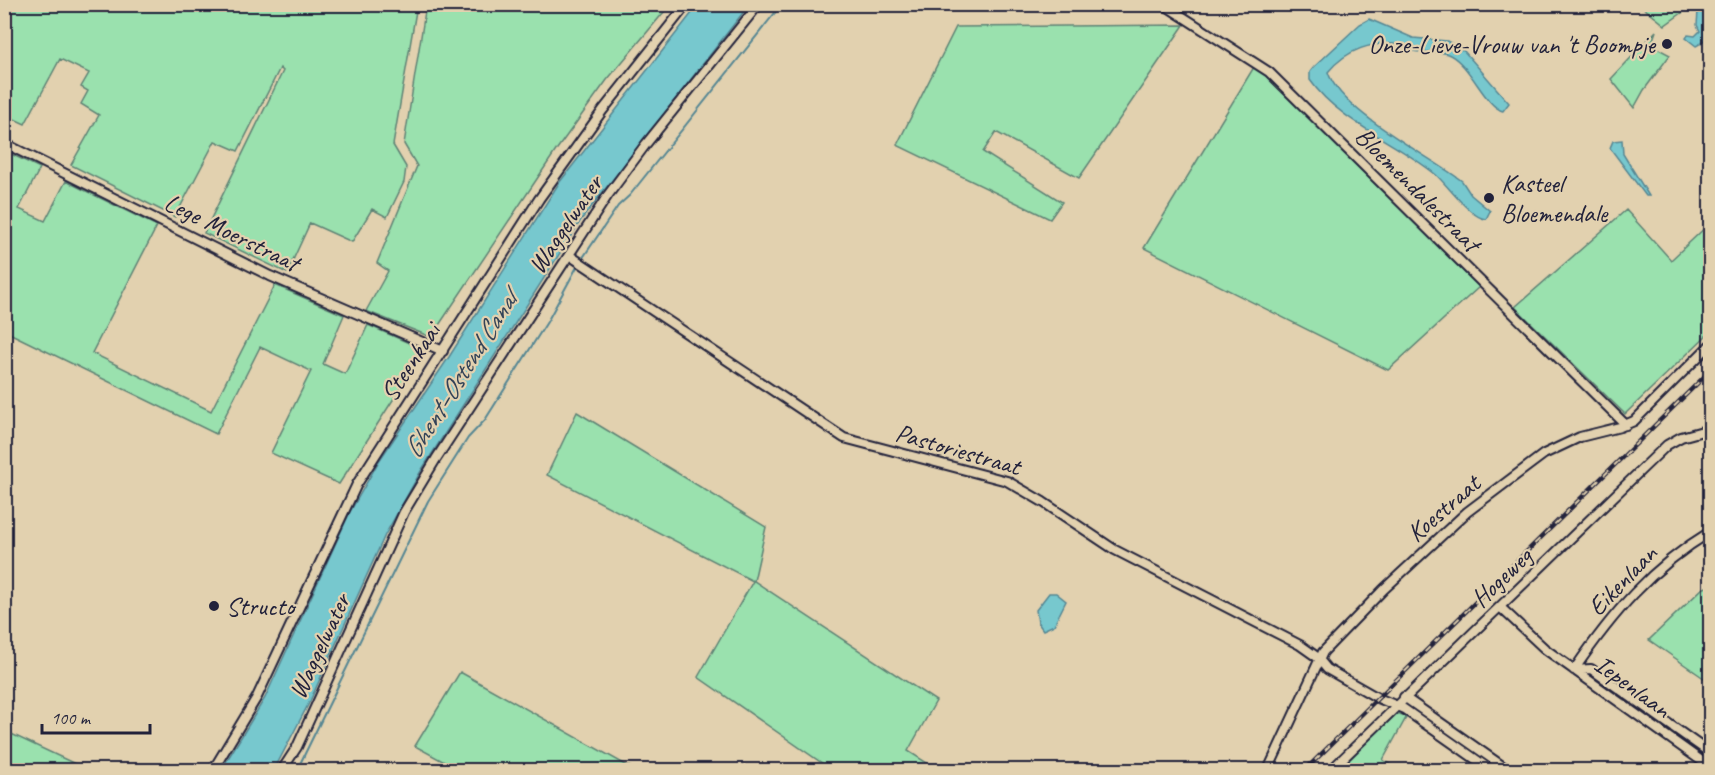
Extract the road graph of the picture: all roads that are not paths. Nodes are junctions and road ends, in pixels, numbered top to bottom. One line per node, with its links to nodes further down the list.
1 (687, 4): 7 (street, Steenkaai)
2 (759, 4): 5 (street, Waggelwater)
3 (1163, 4): 8 (street, Bloemendalestraat)
4 (4, 143): 7 (street, Lege Moerstraat)
5 (576, 259): 12 (street, Pastoriestraat); 25 (street, Waggelwater)
6 (1710, 345): 8 (street, Koestraat)
7 (443, 351): 24 (street, Steenkaai)
8 (1626, 424): 12 (street, Koestraat)
9 (1710, 429): 11 (street, Hogeweg)
10 (1710, 532): 13 (street, Eikenlaan)
11 (1500, 607): 13 (street, Iepenlaan); 14 (street, Hogeweg)
12 (1320, 662): 15 (street, Pastoriestraat); 26 (street, Koestraat)
13 (1574, 670): 17 (street, Iepenlaan); 19 (street, Iepenlaan)
14 (1404, 697): 15 (street, Hogeweg); 16 (street)
15 (1396, 705): 18 (street, Pastoriestraat); 27 (street, Hogeweg)
16 (1438, 723): 18 (street); 20 (street)
17 (1674, 728): 19 (street, Iepenlaan); 22 (street, Iepenlaan)
18 (1433, 730): 21 (street, Pastoriestraat)
19 (1668, 737): 23 (street, Iepenlaan)
20 (1470, 745): 21 (street); 29 (street)
21 (1465, 753): 28 (street, Pastoriestraat)
22 (1710, 753)
23 (1710, 767)
24 (213, 771)
25 (282, 771)
26 (1268, 771)
27 (1331, 771)
28 (1491, 771)
29 (1508, 771)

